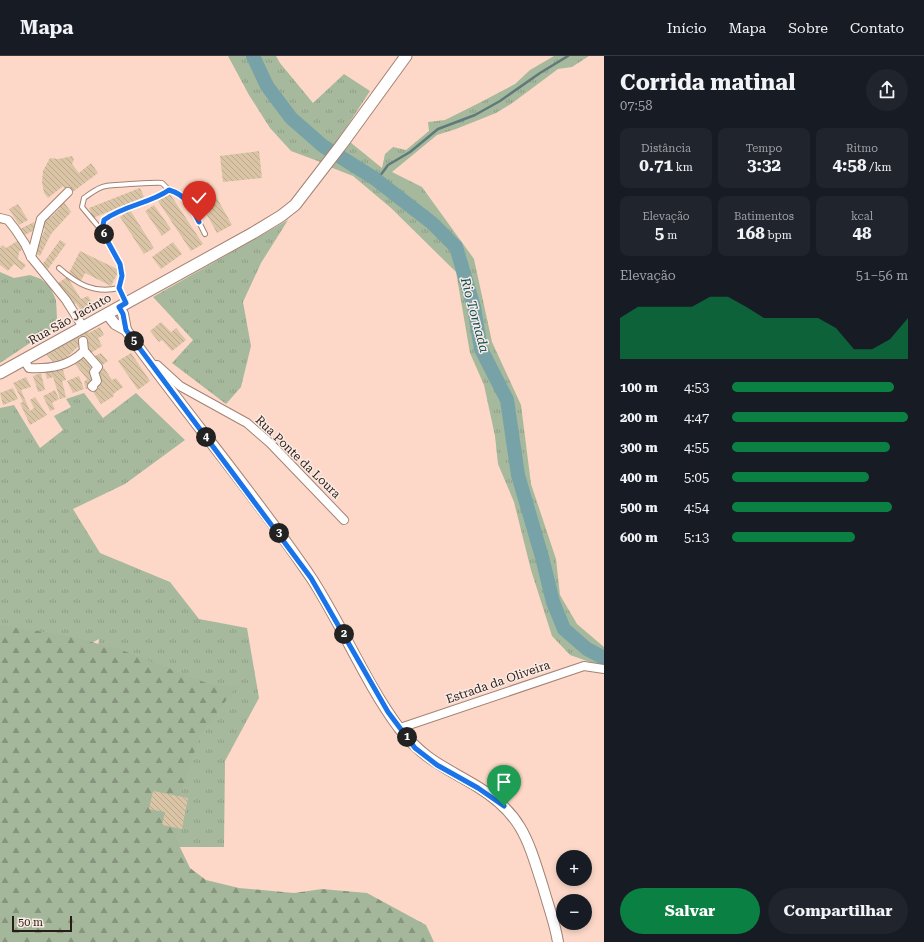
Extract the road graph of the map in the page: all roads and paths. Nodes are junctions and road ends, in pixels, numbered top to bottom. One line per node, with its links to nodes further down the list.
1 (406, 56): 10 (main road, Rua São Jacinto)
2 (169, 190): 5 (lane); 5 (lane); 6 (lane)
3 (68, 192): 7 (street)
4 (0, 218): 7 (street)
5 (102, 231): 9 (lane)
6 (205, 234)
7 (31, 257): 12 (street)
8 (59, 268): 9 (lane)
9 (119, 288): 10 (lane)
10 (123, 305): 11 (main road, Rua São Jacinto); 13 (street)
11 (107, 314): 12 (main road, Rua São Jacinto); 13 (street)
12 (83, 327): 16 (main road, Rua São Jacinto)
13 (126, 330): 17 (street)
14 (83, 341): 15 (street)
15 (84, 351): 16 (street); 19 (street)
16 (24, 360): 18 (main road, Rua São Jacinto)
17 (152, 366): 20 (street, Rua Ponte da Loura); 22 (street)
18 (0, 373)
19 (93, 387)
20 (344, 520)
21 (604, 669): 22 (street, Estrada da Oliveira)
22 (400, 728): 23 (street)
23 (558, 942)

